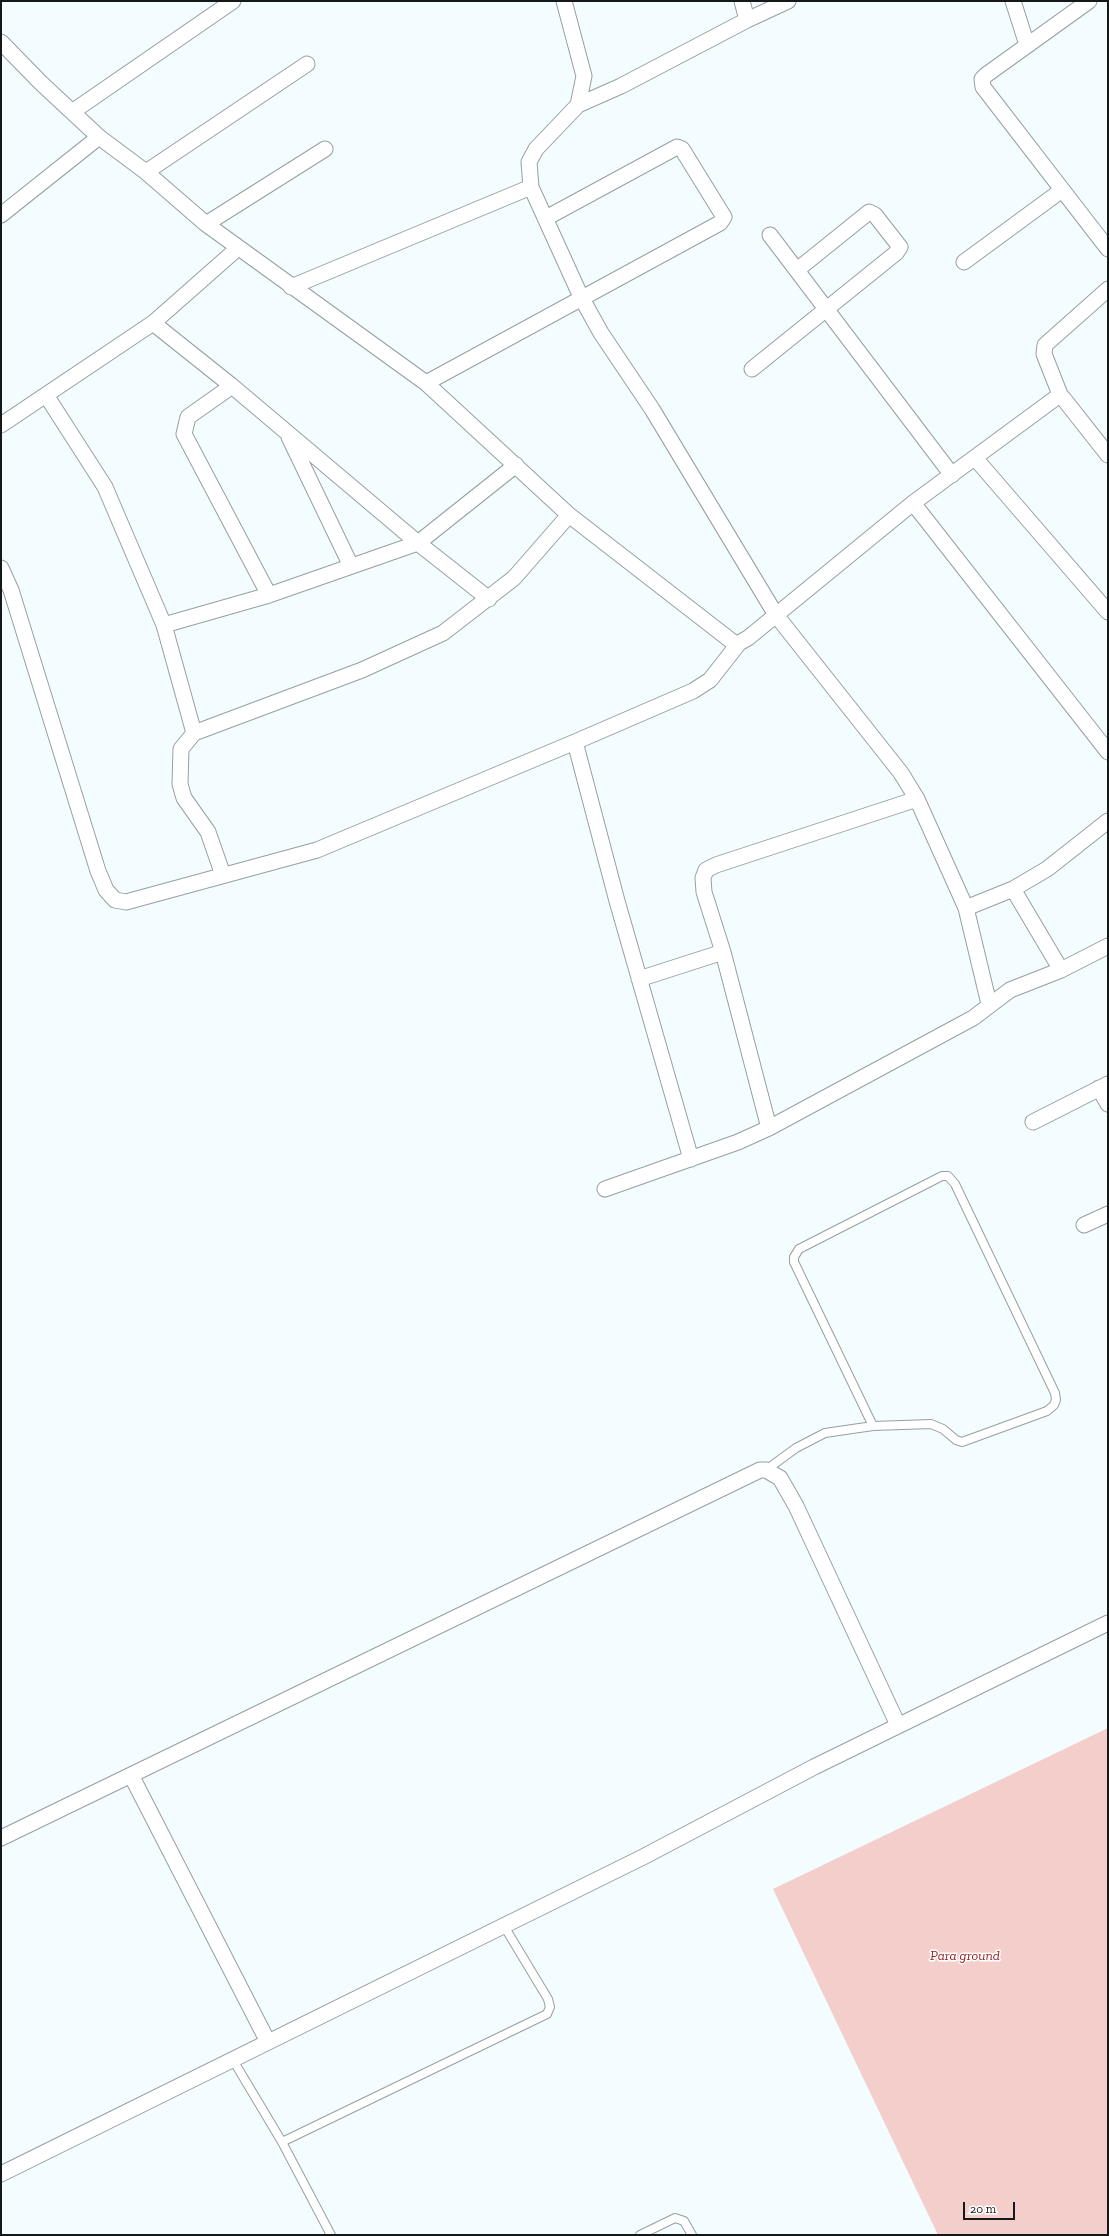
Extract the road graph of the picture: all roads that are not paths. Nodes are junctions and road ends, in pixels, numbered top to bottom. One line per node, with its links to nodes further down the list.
1 (233, 1): 12 (street)
2 (564, 1): 11 (street)
3 (742, 1): 7 (street)
4 (788, 1): 7 (street)
5 (1013, 1): 9 (street)
6 (1088, 1): 9 (street)
7 (747, 20): 11 (street)
8 (1, 42): 12 (street)
9 (1027, 45): 17 (street)
10 (307, 64): 15 (street)
11 (578, 105): 16 (street)
12 (72, 112): 13 (street)
13 (99, 137): 15 (street); 18 (street)
14 (325, 148): 20 (street)
15 (146, 172): 20 (street)
16 (531, 187): 19 (street); 26 (street)
17 (1062, 190): 23 (street); 24 (street)
18 (1, 215)
19 (546, 218): 28 (street); 28 (street)
20 (206, 224): 22 (street)
21 (770, 235): 25 (street)
22 (238, 248): 26 (street); 30 (street)
23 (1108, 249)
24 (964, 262)
25 (797, 270): 29 (street); 29 (street)
26 (291, 287): 32 (street)
27 (1108, 289): 35 (street)
28 (581, 297): 32 (street); 50 (street)
29 (826, 309): 31 (street); 41 (street)
30 (153, 323): 33 (street); 34 (street)
31 (752, 369)
32 (426, 383): 40 (street)
33 (232, 386): 37 (street); 47 (street)
34 (46, 395): 36 (street); 51 (street)
35 (1061, 397): 38 (street); 39 (street)
36 (1, 425)
37 (287, 432): 44 (street); 45 (street)
38 (1108, 455)
39 (975, 458): 41 (street); 49 (street)
40 (516, 465): 43 (street); 44 (street)
41 (952, 475): 42 (street)
42 (914, 503): 50 (street); 55 (street)
43 (569, 515): 48 (street); 52 (street)
44 (418, 543): 45 (street); 48 (street)
45 (351, 566): 47 (street)
46 (1, 568): 58 (street)
47 (269, 595): 51 (street)
48 (489, 599): 53 (street)
49 (1108, 612)
50 (776, 615): 52 (street); 56 (street)
51 (164, 625): 53 (street)
52 (739, 643): 54 (street)
53 (194, 733): 58 (street)
54 (575, 742): 58 (street); 64 (street)
55 (1108, 752)
56 (917, 799): 60 (street); 62 (street)
57 (1107, 826): 59 (street)
58 (223, 876)
59 (1013, 889): 60 (street); 63 (street)
60 (966, 908): 65 (street)
61 (1108, 946): 63 (street)
62 (723, 952): 64 (street); 69 (street)
63 (1061, 970): 65 (street)
64 (639, 979): 70 (street)
65 (989, 1004): 69 (street)
66 (1104, 1086): 67 (street); 68 (street)
67 (1108, 1104)
68 (1033, 1122)
69 (769, 1128): 70 (street)
70 (691, 1159): 71 (street)
71 (605, 1189)
72 (1108, 1214): 73 (street)
73 (1084, 1225)
74 (873, 1426): 74 (lane); 75 (lane)
75 (766, 1470): 77 (street); 78 (street)
76 (1108, 1623): 77 (street)
77 (898, 1725): 80 (street)
78 (131, 1775): 79 (street); 81 (street)
79 (1, 1838)
80 (504, 1926): 81 (street); 83 (lane)
81 (268, 2042): 82 (street)
82 (233, 2060): 83 (lane); 84 (street)
83 (282, 2142): 85 (lane)
84 (1, 2174)
85 (331, 2235)
86 (640, 2235): 87 (lane)
87 (692, 2235)

